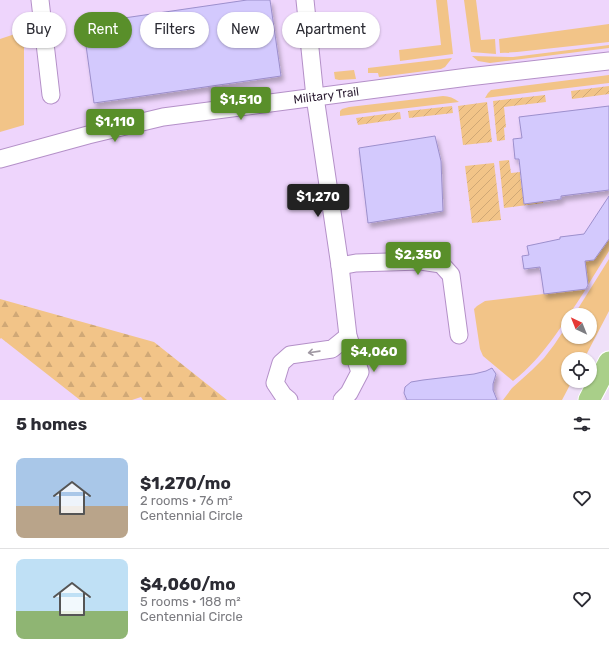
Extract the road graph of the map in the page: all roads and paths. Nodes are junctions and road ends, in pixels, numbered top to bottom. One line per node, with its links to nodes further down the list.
1 (40, 0): 4 (street)
2 (305, 0): 5 (street)
3 (609, 61): 5 (street, Military Trail)
4 (51, 95)
5 (315, 97): 6 (street, Military Trail); 7 (street)
6 (0, 159)
7 (340, 266): 8 (street); 9 (street)
8 (459, 335)
9 (348, 336): 11 (street, one-way to 11); 12 (street)
10 (609, 362): 13 (main road)
11 (288, 400)
12 (342, 400)
13 (589, 400)

